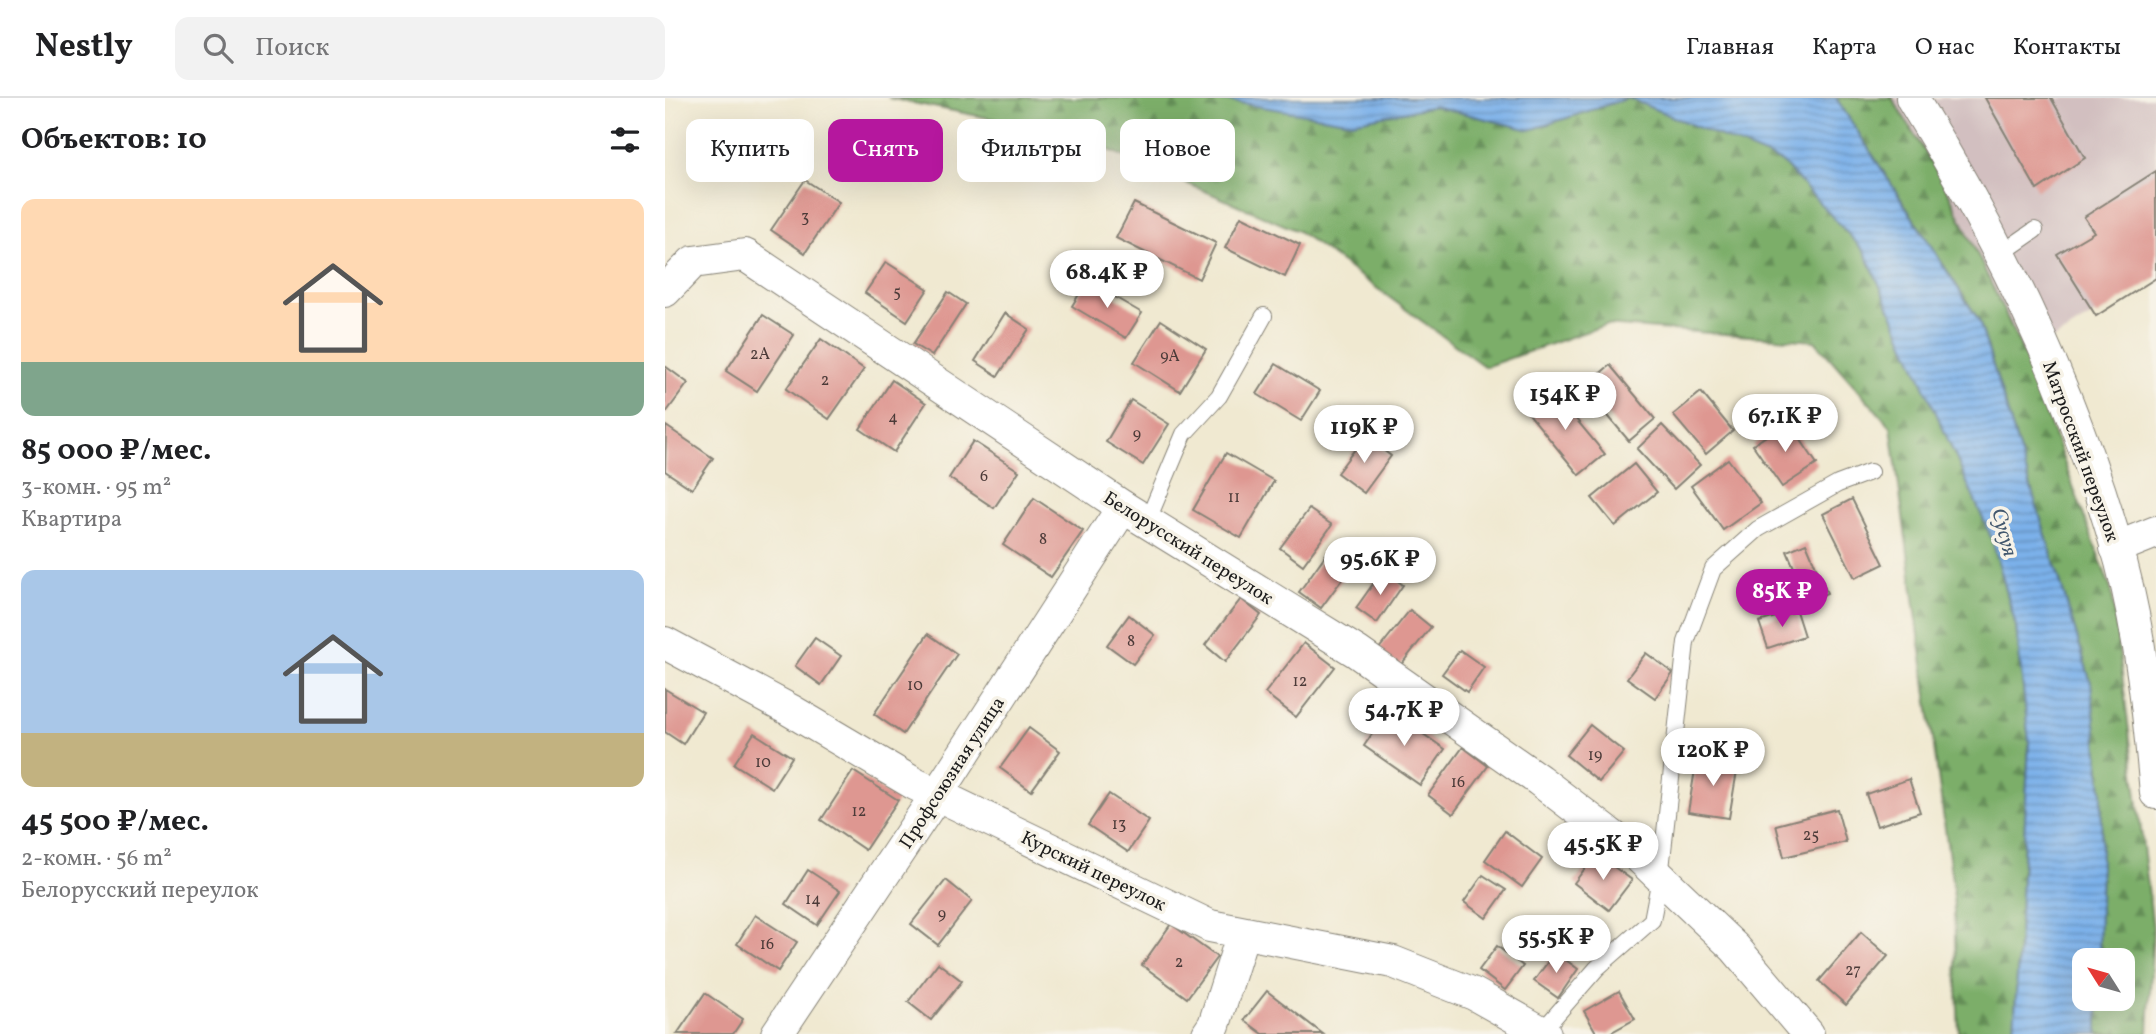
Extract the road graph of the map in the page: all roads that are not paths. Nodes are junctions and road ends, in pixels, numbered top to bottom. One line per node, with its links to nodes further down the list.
1 (1912, 98): 3 (street, Матросский переулок)
2 (2035, 230): 3 (lane)
3 (2000, 255): 9 (street, Матросский переулок)
4 (665, 291): 7 (street, Белорусский переулок)
5 (1265, 316): 7 (lane)
6 (1870, 472): 13 (lane)
7 (1135, 515): 11 (street, Профсоюзная улица); 13 (street, Белорусский переулок)
8 (2156, 532): 9 (street)
9 (2116, 548): 12 (street, Матросский переулок)
10 (665, 643): 11 (street, Курский переулок)
11 (938, 793): 14 (street, Курский переулок); 16 (street, Профсоюзная улица)
12 (2156, 793)
13 (1660, 878): 15 (lane); 18 (street, Белорусский переулок)
14 (1243, 933): 15 (street, Курский переулок); 17 (street)
15 (1544, 1032)
16 (777, 1034)
17 (1208, 1034)
18 (1808, 1034)

